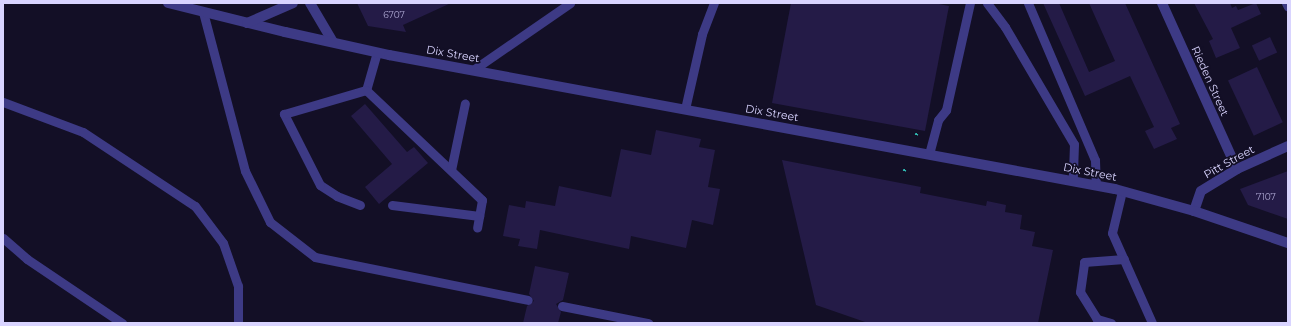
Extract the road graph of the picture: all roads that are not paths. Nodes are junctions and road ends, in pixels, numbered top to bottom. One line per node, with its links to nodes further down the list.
1 (168, 3): 12 (street, Dix Street)
2 (293, 3): 13 (street)
3 (310, 3): 14 (street)
4 (570, 3): 16 (lane)
5 (714, 3): 20 (lane)
6 (970, 3): 22 (lane)
7 (987, 3): 25 (lane)
8 (1028, 3): 26 (lane)
9 (1162, 3): 23 (street, Rieden Street)
10 (1286, 3): 11 (lane)
11 (1288, 7)
12 (203, 12): 13 (street, Dix Street); 36 (lane)
13 (247, 23): 14 (street, Dix Street)
14 (333, 42): 15 (street, Dix Street)
15 (377, 52): 16 (street, Dix Street); 17 (lane)
16 (473, 70): 20 (street, Dix Street)
17 (366, 90): 24 (lane); 28 (lane)
18 (3, 102): 39 (lane)
19 (465, 103): 24 (lane)
20 (685, 109): 22 (street, Dix Street)
21 (1288, 146): 23 (street, Pitt Street)
22 (929, 154): 25 (street, Dix Street)
23 (1237, 169): 30 (street, Pitt Street)
24 (451, 170): 31 (lane)
25 (1073, 181): 26 (street, Dix Street)
26 (1096, 185): 27 (street, Dix Street)
27 (1122, 191): 30 (street, Dix Street); 35 (lane)
28 (360, 205)
29 (392, 205): 31 (lane)
30 (1194, 211): 34 (street, Dix Street)
31 (479, 216): 32 (lane)
32 (477, 228)
33 (3, 238): 38 (lane)
34 (1288, 243)
35 (1124, 259): 41 (lane); 42 (lane)
36 (528, 300)
37 (562, 306): 40 (lane)
38 (122, 323)
39 (238, 323)
40 (648, 323)
41 (1112, 323)
42 (1152, 323)

